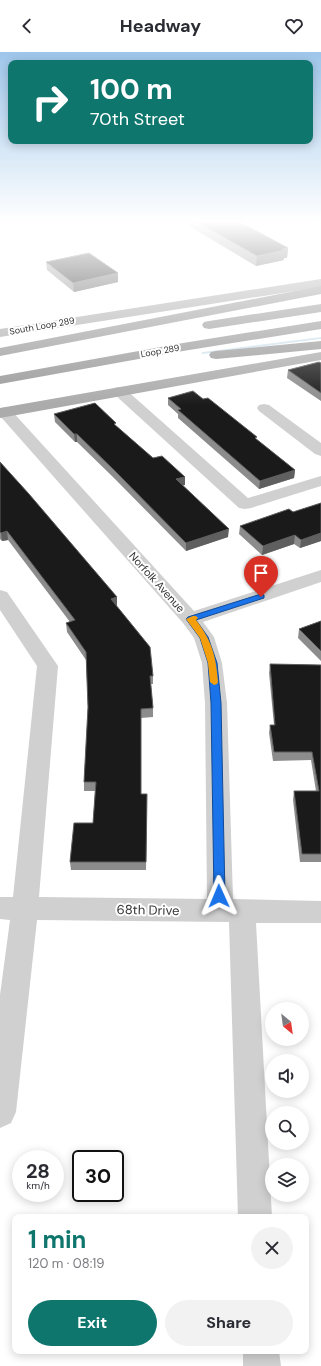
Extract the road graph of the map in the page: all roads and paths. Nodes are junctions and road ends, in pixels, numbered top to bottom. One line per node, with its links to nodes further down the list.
1 (319, 283): 7 (main road, South Loop 289)
2 (321, 290): 9 (highway)
3 (321, 308): 5 (highway)
4 (321, 325): 12 (highway, Loop 289)
5 (200, 327)
6 (185, 329): 11 (highway, Loop 289)
7 (0, 333)
8 (321, 345): 12 (highway)
9 (0, 352)
10 (321, 356): 14 (main road)
11 (0, 362)
12 (59, 369): 13 (highway, Loop 289)
13 (0, 380)
14 (118, 391): 16 (main road); 18 (street)
15 (264, 408): 17 (street)
16 (3, 413): 21 (street, Norfolk Avenue)
17 (321, 452)
18 (321, 481)
19 (321, 576): 21 (street)
20 (0, 596): 22 (street)
21 (190, 619): 23 (street, Norfolk Avenue)
22 (12, 908): 23 (street, 68th Drive); 25 (street)
23 (231, 911): 24 (street, 68th Drive); 26 (street, Norfolk Avenue)
24 (321, 912)
25 (0, 1112)
26 (255, 1214)
27 (261, 1354): 28 (street)
28 (262, 1366)

